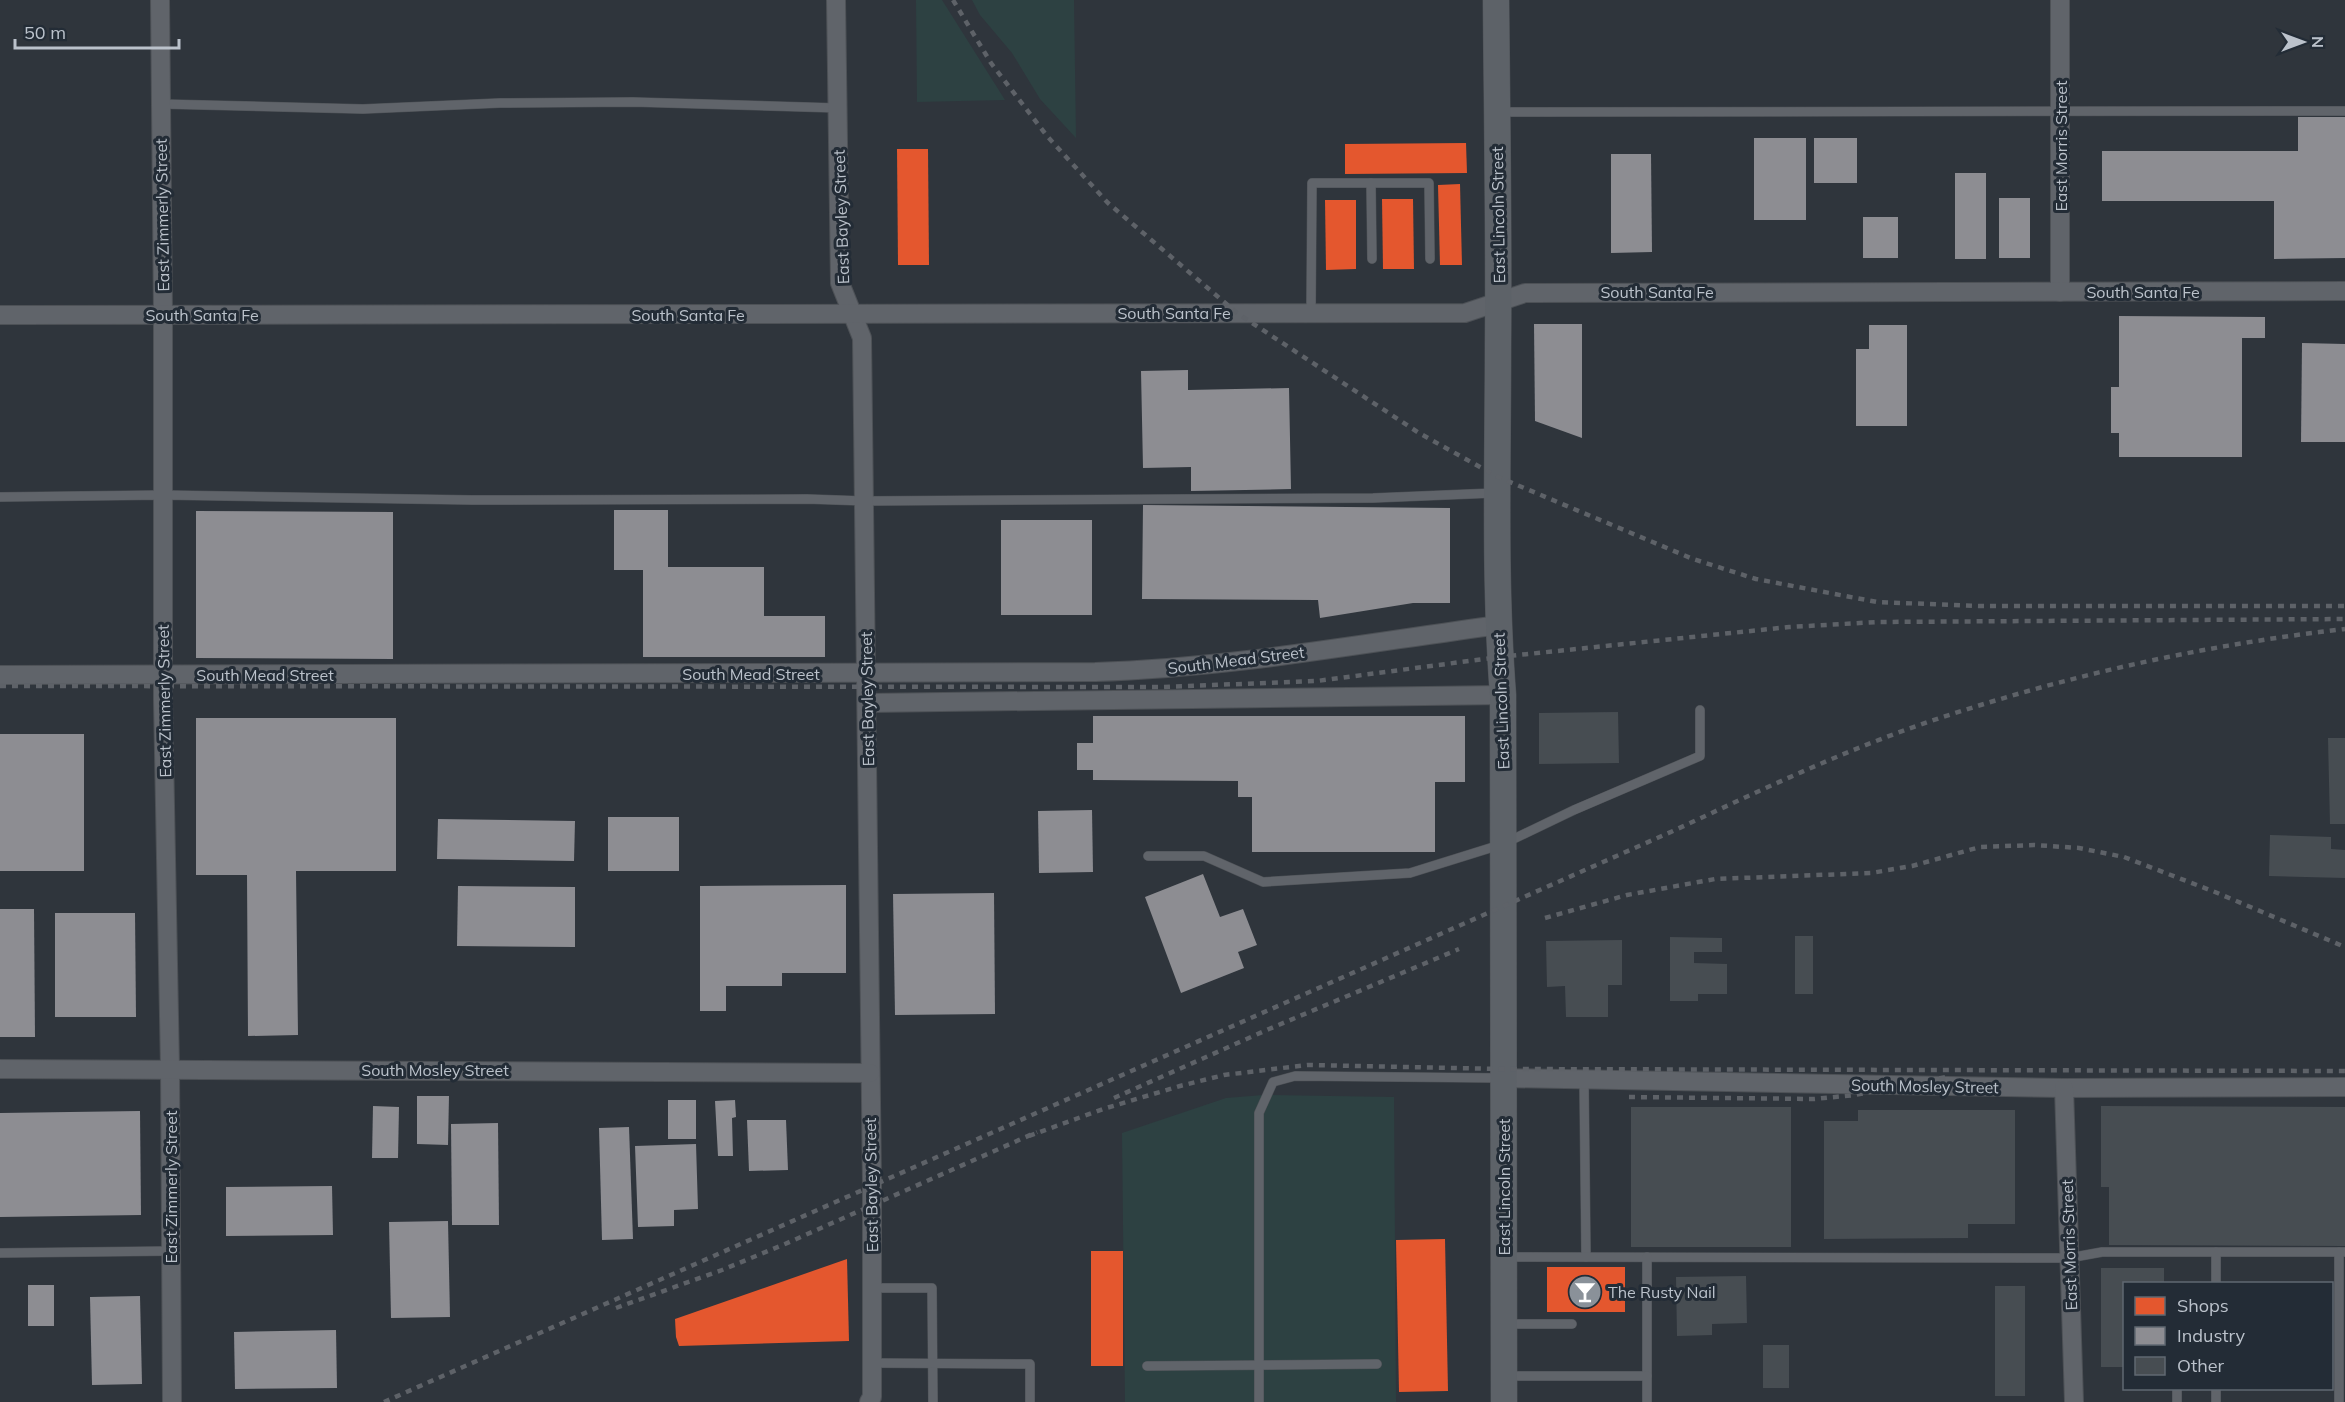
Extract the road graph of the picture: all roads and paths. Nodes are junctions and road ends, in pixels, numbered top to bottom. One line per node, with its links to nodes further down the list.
1 (160, 0): 5 (street, East Zimmerly Street)
2 (836, 0): 6 (street, East Bayley Street)
3 (1496, 0): 8 (street, East Lincoln Street)
4 (2060, 0): 9 (street, East Morris Street)
5 (161, 104): 6 (lane); 19 (street, East Zimmerly Street)
6 (838, 108): 17 (street, East Bayley Street)
7 (2345, 111): 9 (lane)
8 (1497, 112): 9 (lane); 15 (street, East Lincoln Street)
9 (2061, 112): 14 (street, East Morris Street)
10 (1371, 183): 11 (lane); 12 (lane); 16 (lane)
11 (1372, 259)
12 (1430, 259)
13 (2345, 291): 14 (street, South Santa Fe)
14 (2060, 292): 15 (street, South Santa Fe)
15 (1499, 302): 16 (street, South Santa Fe); 20 (street, East Lincoln Street)
16 (1311, 313): 17 (street, South Santa Fe)
17 (852, 314): 19 (street, South Santa Fe); 23 (street, East Bayley Street)
18 (0, 315): 19 (street, South Santa Fe)
19 (163, 315): 21 (street, East Zimmerly Street)
20 (1498, 493): 23 (lane); 24 (street, East Lincoln Street)
21 (163, 495): 22 (lane); 23 (lane); 27 (street, East Zimmerly Street)
22 (0, 497)
23 (865, 501): 25 (street, East Bayley Street)
24 (1499, 625): 25 (street, South Mead Street); 28 (street, East Lincoln Street)
25 (866, 674): 27 (street, South Mead Street); 29 (street, East Bayley Street)
26 (0, 675): 27 (street, South Mead Street)
27 (163, 675): 33 (street, East Zimmerly Street)
28 (1503, 695): 29 (street, South Mead Street); 31 (street, East Lincoln Street)
29 (867, 703): 35 (street, East Bayley Street)
30 (1700, 710): 31 (lane)
31 (1503, 844): 32 (lane); 36 (street, East Lincoln Street)
32 (1148, 856)
33 (170, 1068): 34 (street, South Mosley Street); 35 (street, South Mosley Street); 40 (street, East Zimmerly Street)
34 (0, 1069)
35 (870, 1073): 49 (street, East Bayley Street)
36 (1504, 1078): 37 (street, South Mosley Street); 44 (street, East Lincoln Street); 54 (lane)
37 (1584, 1080): 39 (street, South Mosley Street); 45 (lane)
38 (2345, 1087): 39 (street, South Mosley Street)
39 (2064, 1088): 47 (street, East Morris Street)
40 (171, 1251): 41 (lane); 59 (street, East Zimmerly Street)
41 (0, 1252)
42 (2216, 1252): 43 (lane); 47 (lane); 48 (lane)
43 (2342, 1252): 67 (lane)
44 (1504, 1257): 45 (lane); 50 (street, East Lincoln Street)
45 (1586, 1257): 46 (lane)
46 (1647, 1257): 47 (lane); 58 (lane)
47 (2069, 1258): 66 (street, East Morris Street)
48 (2216, 1282)
49 (872, 1288): 52 (street, East Bayley Street); 53 (lane)
50 (1504, 1324): 51 (lane); 57 (street, East Lincoln Street)
51 (1572, 1324)
52 (872, 1363): 53 (lane); 60 (street, East Bayley Street)
53 (932, 1363): 61 (lane); 62 (lane)
54 (1259, 1364): 55 (lane); 56 (lane); 63 (lane)
55 (1377, 1364)
56 (1147, 1366)
57 (1504, 1376): 58 (lane); 64 (street, East Lincoln Street)
58 (1647, 1376): 65 (lane)
59 (172, 1402)
60 (869, 1402)
61 (933, 1402)
62 (1030, 1402)
63 (1259, 1402)
64 (1504, 1402)
65 (1647, 1402)
66 (2074, 1402)
67 (2339, 1402)

